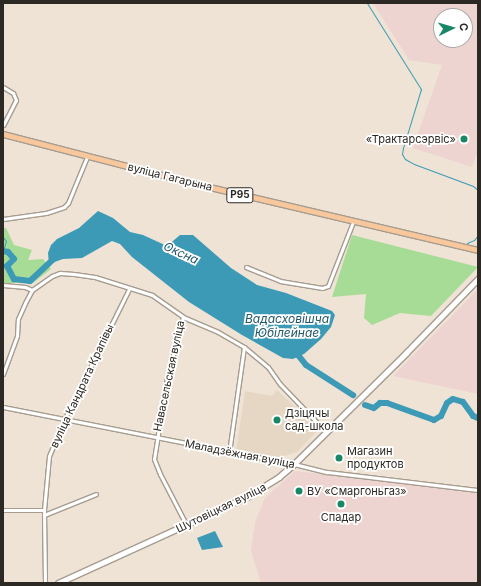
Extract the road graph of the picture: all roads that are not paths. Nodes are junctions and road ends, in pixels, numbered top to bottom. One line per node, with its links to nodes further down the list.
1 (3, 87): 2 (street)
2 (3, 125)
3 (3, 134): 4 (main road, вуліца Гагарына / Р95)
4 (87, 157): 5 (street); 6 (main road, вуліца Гагарына / Р95)
5 (3, 218)
6 (353, 222): 7 (main road, вуліца Гагарына / Р95); 8 (street)
7 (478, 250)
8 (246, 266)
9 (478, 279): 18 (main road, Шутовіцкая вуліца)
10 (3, 286): 12 (street)
11 (129, 289): 12 (street, Навасельская вуліца); 13 (street, Навасельская вуліца); 17 (street, вуліца Кандрата Крапівы)
12 (32, 290): 15 (street)
13 (183, 317): 14 (street); 19 (street, Навасельская вуліца)
14 (244, 347): 18 (street); 20 (street)
15 (3, 374)
16 (3, 407): 17 (street, Маладзёжная вуліца)
17 (64, 420): 19 (street, Маладзёжная вуліца); 25 (street, вуліца Кандрата Крапівы)
18 (326, 432): 21 (main road, Шутовіцкая вуліца)
19 (157, 438): 20 (street, Маладзёжная вуліца); 27 (street, Навасельская вуліца)
20 (229, 452): 21 (street, Маладзёжная вуліца)
21 (294, 464): 22 (street, Маладзёжная вуліца); 27 (main road, Шутовіцкая вуліца)
22 (478, 490)
23 (96, 494): 26 (street)
24 (3, 510): 25 (street)
25 (44, 510): 26 (street, вуліца Кандрата Крапівы)
26 (44, 515): 28 (street, вуліца Кандрата Крапівы)
27 (187, 526): 29 (main road, Шутовіцкая вуліца)
28 (45, 583)
29 (58, 583)

